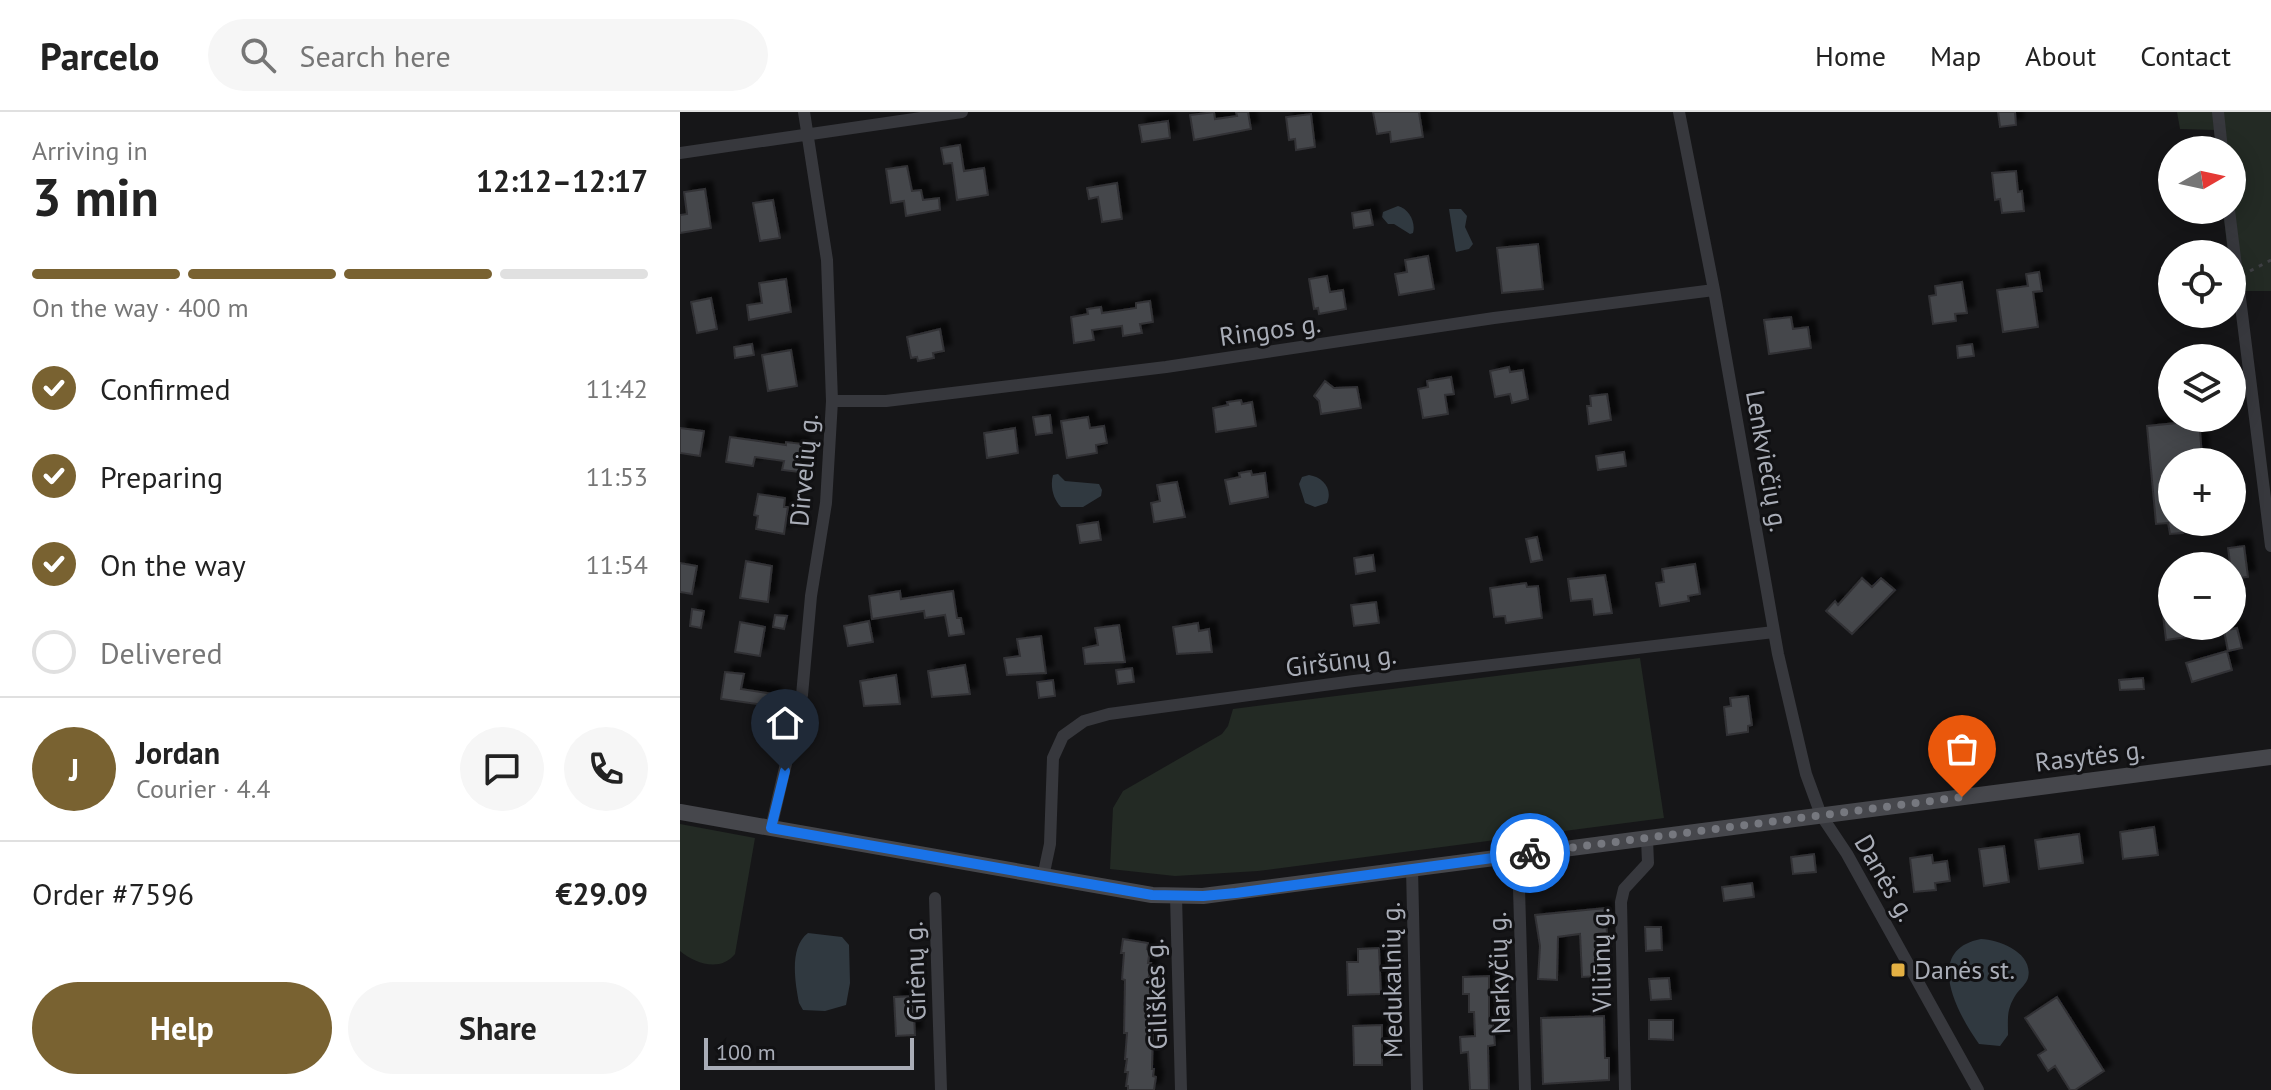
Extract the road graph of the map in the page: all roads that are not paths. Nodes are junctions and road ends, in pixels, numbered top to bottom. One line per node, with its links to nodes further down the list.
1 (804, 112): 5 (street, Dirvelių g.)
2 (962, 112): 5 (street)
3 (1679, 112): 9 (street, Lenkviečių g.)
4 (2218, 112): 6 (street)
5 (807, 134): 7 (street); 10 (street, Dirvelių g.)
6 (2221, 136)
7 (680, 153)
8 (2231, 224): 11 (street)
9 (1714, 290): 10 (street, Ringos g.); 12 (street, Lenkviečių g.)
10 (832, 401): 16 (street, Dirvelių g.)
11 (2271, 546)
12 (1774, 632): 15 (street, Lenkviečių g.); 20 (street, Giršūnų g.)
13 (2271, 757): 15 (main road, Rasytės g.)
14 (680, 812): 16 (main road, Rasytės g.)
15 (1821, 815): 17 (main road, Rasytės g.); 28 (street, Danės g.)
16 (771, 828): 20 (main road, Rasytės g.)
17 (1647, 839): 18 (main road, Rasytės g.); 27 (street, Viliūnų g.)
18 (1518, 855): 19 (main road, Rasytės g.); 26 (street, Narkyčių g.)
19 (1412, 868): 21 (main road, Rasytės g.); 25 (street, Medukalnių g.)
20 (1043, 877): 21 (main road, Rasytės g.)
21 (1176, 896): 24 (street, Giliškės g.)
22 (935, 898): 23 (street, Girėnų g.)
23 (941, 1090)
24 (1181, 1090)
25 (1417, 1090)
26 (1525, 1090)
27 (1625, 1090)
28 (1978, 1090)

